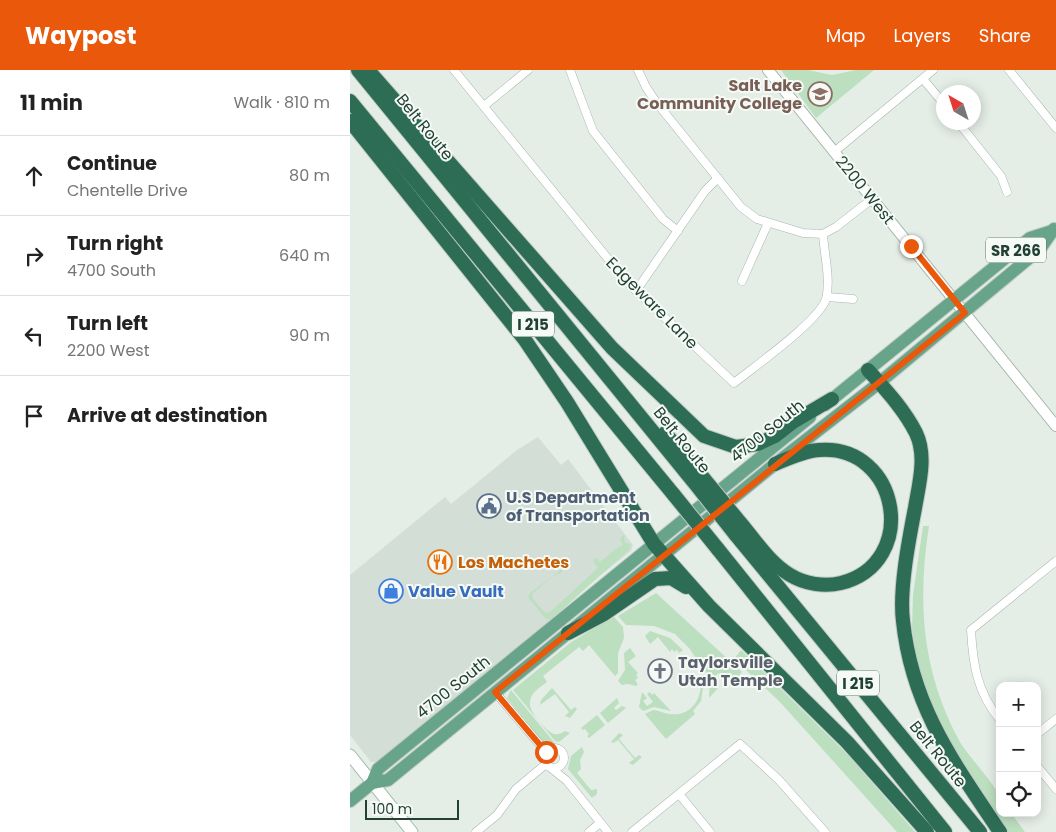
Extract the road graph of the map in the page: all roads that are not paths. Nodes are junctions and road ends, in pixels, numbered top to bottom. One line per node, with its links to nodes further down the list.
1 (358, 70): 36 (highway, Belt Route / I 215, bridge)
2 (368, 70): 33 (highway)
3 (454, 70): 13 (street, Edgeware Lane)
4 (528, 70): 13 (street)
5 (570, 70): 23 (street)
6 (638, 70): 18 (street)
7 (768, 70): 17 (street, 2200 West)
8 (933, 70): 10 (street)
9 (1009, 70): 15 (street)
10 (923, 79): 11 (street); 17 (street)
11 (936, 94)
12 (350, 102): 64 (highway, I 215, bridge)
13 (484, 106): 26 (street, Edgeware Lane)
14 (350, 121): 37 (highway)
15 (1056, 128)
16 (964, 130): 19 (street)
17 (834, 152): 20 (street, 2200 West)
18 (718, 178): 21 (street); 23 (street)
19 (1006, 192)
20 (872, 199): 24 (street); 29 (street, 2200 West)
21 (768, 223): 24 (street); 25 (street)
22 (1054, 229): 29 (main road, 4700 South / SR 266); 30 (main road, 4700 South / SR 266)
23 (678, 231): 26 (street)
24 (823, 234): 27 (street)
25 (742, 281)
26 (636, 291): 27 (street, Edgeware Lane)
27 (826, 296): 28 (street)
28 (853, 299)
29 (954, 300): 30 (street, 2200 West); 31 (main road, 4700 South / SR 266)
30 (965, 313): 32 (main road, 4700 South / SR 266); 34 (street, 2200 West)
31 (868, 370): 32 (highway); 33 (main road, 4700 South / SR 266)
32 (879, 383): 35 (main road, 4700 South / SR 266); 66 (highway)
33 (832, 399): 37 (main road, 4700 South / SR 266)
34 (1056, 426)
35 (775, 464): 36 (highway); 37 (main road, 4700 South / SR 266)
36 (739, 530): 65 (highway, Belt Route / I 215)
37 (659, 549): 39 (highway); 40 (main road, 4700 South); 51 (main road, 4700 South)
38 (1056, 561): 42 (street)
39 (709, 606): 40 (highway); 63 (highway)
40 (568, 633): 41 (main road, 4700 South)
41 (495, 692): 45 (street); 51 (main road, 4700 South)
42 (996, 715)
43 (1056, 719): 44 (street)
44 (1041, 731)
45 (546, 752): 47 (street); 48 (street)
46 (350, 756): 51 (main road)
47 (563, 762): 48 (street); 50 (street)
48 (548, 766): 50 (street); 57 (street)
49 (1041, 771): 52 (street)
50 (567, 781): 55 (street)
51 (372, 783): 54 (main road, 4700 South); 56 (main road)
52 (1056, 789)
53 (679, 794): 60 (street); 61 (street); 62 (street)
54 (350, 801)
55 (600, 823): 58 (street); 59 (street)
56 (412, 832)
57 (476, 832)
58 (589, 832)
59 (608, 832)
60 (632, 832)
61 (710, 832)
62 (825, 832)
63 (927, 832)
64 (945, 832)
65 (980, 832)
66 (1000, 832)

